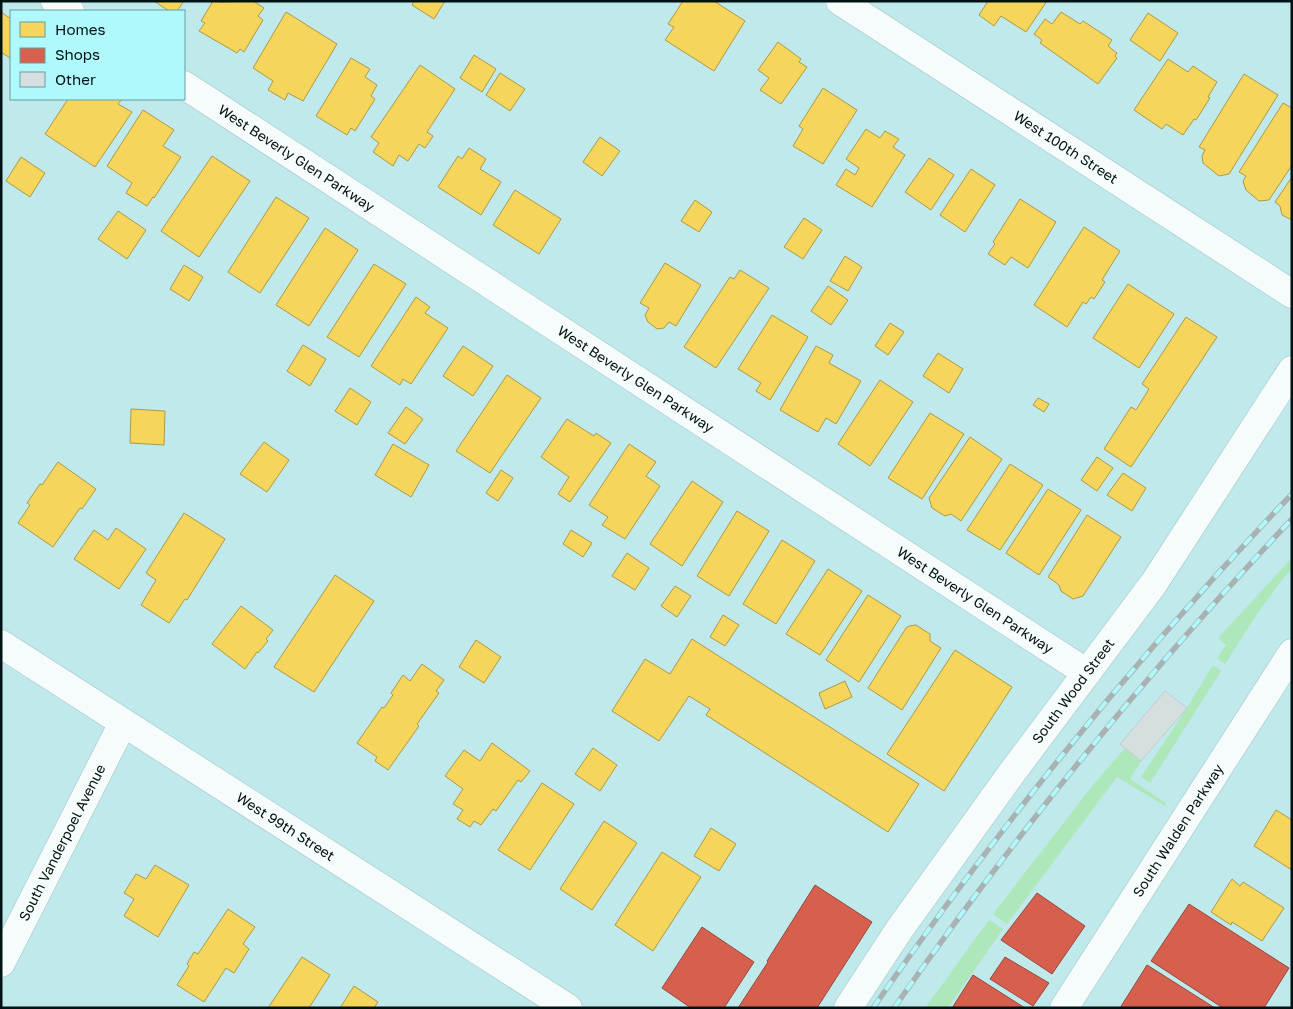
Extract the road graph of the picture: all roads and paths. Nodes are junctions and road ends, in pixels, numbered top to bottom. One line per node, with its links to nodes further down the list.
1 (55, 1): 3 (street)
2 (840, 1): 5 (street, West 100th Street)
3 (68, 10)
4 (185, 86): 9 (street, West Beverly Glen Parkway)
5 (1292, 294)
6 (1292, 370): 9 (street, South Wood Street)
7 (1, 644): 10 (street, West 99th Street)
8 (1292, 653): 14 (street, South Walden Parkway)
9 (1088, 673): 13 (street, South Wood Street)
10 (123, 723): 11 (street, South Vanderpoel Avenue); 12 (street, West 99th Street)
11 (1, 963)
12 (568, 1008)
13 (848, 1008)
14 (1064, 1008)

